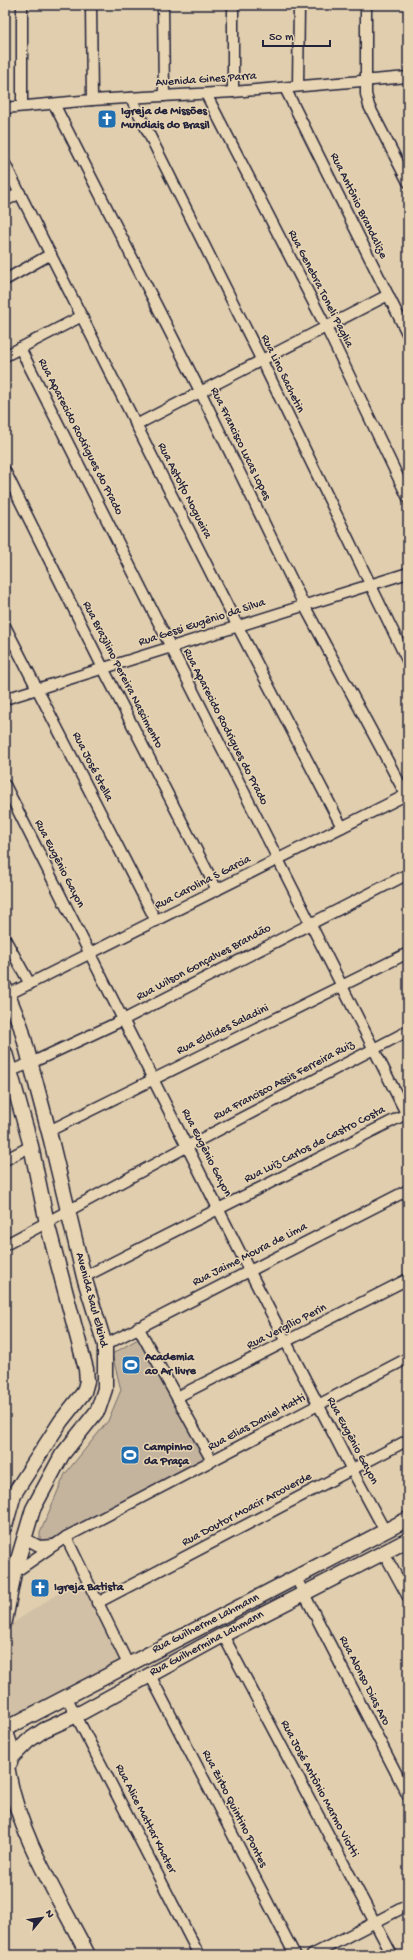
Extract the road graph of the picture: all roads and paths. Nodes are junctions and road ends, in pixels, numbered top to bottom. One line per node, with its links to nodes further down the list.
1 (22, 5): 17 (street)
2 (91, 5): 15 (street)
3 (163, 5): 13 (street)
4 (233, 5): 11 (street)
5 (299, 5): 9 (street)
6 (366, 5): 8 (street)
7 (408, 77): 8 (street, Avenida Gines Parra)
8 (366, 80): 9 (street, Avenida Gines Parra); 20 (street)
9 (298, 86): 10 (street, Avenida Gines Parra)
10 (285, 88): 11 (street, Avenida Gines Parra); 25 (street, Rua Antônio Brandalize)
11 (233, 92): 12 (street, Avenida Gines Parra)
12 (206, 94): 13 (street, Avenida Gines Parra); 27 (street, Rua Genebra Toneli Paglia)
13 (164, 96): 14 (street, Avenida Gines Parra)
14 (131, 98): 15 (street, Avenida Gines Parra); 31 (street, Rua Lino Sachetin)
15 (92, 100): 16 (street, Avenida Gines Parra)
16 (54, 104): 17 (street, Avenida Gines Parra); 32 (street, Rua Francisco Lucas Lopes)
17 (22, 106): 18 (street, Avenida Gines Parra)
18 (5, 108)
19 (5, 164): 21 (street, Rua Astolfo Nogueira)
20 (408, 182)
21 (20, 193): 22 (street); 23 (street, Rua Astolfo Nogueira)
22 (5, 201)
23 (51, 254): 24 (street); 26 (street, Rua Astolfo Nogueira)
24 (5, 280)
25 (388, 295): 27 (street); 28 (street, Rua Antônio Brandalize)
26 (82, 316): 29 (street); 33 (street, Rua Astolfo Nogueira)
27 (326, 326): 31 (street); 35 (street, Rua Genebra Toneli Paglia)
28 (408, 335)
29 (20, 348): 30 (street); 41 (street, Rua Aparecido Rodrigues do Prado)
30 (5, 356)
31 (261, 359): 32 (street); 37 (street, Rua Lino Sachetin)
32 (200, 391): 33 (street); 38 (street, Rua Francisco Lucas Lopes)
33 (136, 425): 39 (street, Rua Astolfo Nogueira)
34 (5, 472): 43 (street, Rua Brazilino Pereira Nascimento)
35 (408, 498)
36 (408, 572): 37 (street, Rua Gessi Eugênio da Silva)
37 (371, 585): 38 (street, Rua Gessi Eugênio da Silva); 42 (street, Rua Lino Sachetin)
38 (304, 605): 39 (street, Rua Gessi Eugênio da Silva); 47 (street, Rua Francisco Lucas Lopes)
39 (237, 625): 41 (street, Rua Gessi Eugênio da Silva); 48 (street, Rua Astolfo Nogueira)
40 (5, 626): 44 (street, Rua José Stella)
41 (170, 647): 43 (street, Rua Gessi Eugênio da Silva); 49 (street, Rua Aparecido Rodrigues do Prado)
42 (408, 662)
43 (103, 668): 44 (street, Rua Gessi Eugênio da Silva); 51 (street, Rua Brazilino Pereira Nascimento)
44 (37, 688): 45 (street, Rua Gessi Eugênio da Silva); 52 (street, Rua José Stella)
45 (5, 699)
46 (5, 785): 56 (street, Rua Eugênio Gayon)
47 (407, 795): 48 (street, Rua Carolina S Garcia)
48 (342, 827): 49 (street, Rua Carolina S Garcia)
49 (278, 860): 51 (street, Rua Carolina S Garcia); 53 (street, Rua Aparecido Rodrigues do Prado)
50 (408, 874): 53 (street, Rua Wilson Gonçalves Brandão)
51 (217, 890): 52 (street, Rua Carolina S Garcia)
52 (156, 921): 56 (street, Rua Carolina S Garcia)
53 (310, 923): 58 (street, Rua Aparecido Rodrigues do Prado); 60 (street, Rua Wilson Gonçalves Brandão)
54 (5, 939): 57 (street)
55 (408, 953): 58 (street, Rua Elclides Saladini)
56 (90, 955): 57 (street, Rua Carolina S Garcia); 60 (street, Rua Eugênio Gayon)
57 (30, 984): 59 (street, Rua Carolina S Garcia)
58 (342, 986): 62 (street, Rua Aparecido Rodrigues do Prado); 66 (street, Rua Elclides Saladini)
59 (7, 991): 64 (main road, Avenida Saul Elkind)
60 (123, 1020): 64 (street, Rua Wilson Gonçalves Brandão); 66 (street, Rua Eugênio Gayon)
61 (408, 1031): 62 (street, Rua Francisco Assis Ferreira Ruiz)
62 (374, 1048): 67 (street, Rua Aparecido Rodrigues do Prado); 70 (street, Rua Francisco Assis Ferreira Ruiz)
63 (5, 1053): 65 (main road, Avenida Saul Elkind)
64 (31, 1063): 65 (street, Rua Wilson Gonçalves Brandão); 68 (main road, Avenida Saul Elkind)
65 (8, 1071): 69 (main road, Avenida Saul Elkind)
66 (154, 1079): 68 (street, Rua Elclides Saladini); 70 (street, Rua Eugênio Gayon)
67 (407, 1115): 73 (street, Rua Luiz Carlos de Castro Costa)
68 (49, 1131): 74 (main road, Avenida Saul Elkind)
69 (31, 1146): 71 (street); 75 (main road, Avenida Saul Elkind)
70 (188, 1146): 73 (street, Rua Eugênio Gayon); 74 (street, Rua Francisco Assis Ferreira Ruiz)
71 (5, 1160)
72 (408, 1190): 77 (street, Rua Jaime Moura de Lima)
73 (219, 1207): 77 (street, Rua Eugênio Gayon); 78 (street, Rua Luiz Carlos de Castro Costa)
74 (67, 1211): 75 (street, Rua Francisco Assis Ferreira Ruiz); 78 (main road, Avenida Saul Elkind)
75 (47, 1223): 76 (street, Rua Francisco Assis Ferreira Ruiz); 86 (main road, Avenida Saul Elkind)
76 (5, 1245)
77 (249, 1270): 80 (street, Rua Jaime Moura de Lima); 81 (street, Rua Eugênio Gayon)
78 (84, 1277): 82 (main road, Avenida Saul Elkind)
79 (408, 1279): 81 (street, Rua Vergílio Perin)
80 (138, 1327): 82 (street, Rua Jaime Moura de Lima); 84 (street)
81 (287, 1342): 84 (street, Rua Vergílio Perin); 85 (street, Rua Eugênio Gayon)
82 (105, 1345): 87 (main road, Avenida Saul Elkind)
83 (408, 1358): 85 (street, Rua Elias Daniel Hatti)
84 (177, 1397): 89 (street)
85 (318, 1404): 89 (street, Rua Elias Daniel Hatti); 90 (street, Rua Eugênio Gayon)
86 (66, 1415): 87 (main road); 91 (main road, Avenida Saul Elkind)
87 (84, 1428): 96 (main road, Avenida Saul Elkind)
88 (408, 1440): 90 (street, Rua Doutor Moacir Arcoverde)
89 (212, 1462): 95 (street, Rua Elias Daniel Hatti)
90 (352, 1470): 94 (street, Rua Eugênio Gayon); 104 (street, Rua Doutor Moacir Arcoverde)
91 (10, 1495): 93 (main road, Avenida Saul Elkind)
92 (408, 1519): 94 (main road, Rua Guilherme Lahmann)
93 (5, 1526)
94 (385, 1531): 101 (main road, Rua Guilherme Lahmann)
95 (66, 1537): 98 (street, Rua Elias Daniel Hatti); 104 (street)
96 (24, 1538): 98 (street); 100 (main road, Avenida Saul Elkind)
97 (408, 1540): 99 (main road, Rua Guilhermina Lahmann)
98 (54, 1545): 100 (street, Rua Elias Daniel Hatti)
99 (384, 1553): 102 (main road, Rua Guilhermina Lahmann); 103 (street)
100 (14, 1573): 105 (main road, Avenida Saul Elkind)
101 (296, 1578): 102 (street, Rua Alonso Dias Aro); 107 (main road, Rua Guilherme Lahmann)
102 (304, 1593): 106 (main road, Rua Guilhermina Lahmann); 114 (street, Rua Alonso Dias Aro)
103 (408, 1597)
104 (97, 1603): 107 (street)
105 (5, 1621)
106 (223, 1635): 108 (main road, Rua Guilhermina Lahmann); 118 (street, Rua José Antônio Marmo Viotti)
107 (128, 1664): 109 (main road, Rua Guilherme Lahmann)
108 (150, 1675): 110 (main road, Rua Guilhermina Lahmann); 121 (street, Rua Zirbo Quintino Pontes)
109 (66, 1696): 110 (street, Rua Alice Mattar Khater); 111 (main road, Rua Guilherme Lahmann)
110 (77, 1715): 112 (main road, Rua Guilhermina Lahmann); 120 (street, Rua Alice Mattar Khater)
111 (5, 1730): 112 (main road)
112 (12, 1757): 113 (main road)
113 (7, 1774): 116 (main road)
114 (408, 1796)
115 (5, 1812): 116 (main road)
116 (29, 1839): 119 (main road)
117 (408, 1905): 118 (street)
118 (375, 1923): 122 (street); 123 (street, Rua José Antônio Marmo Viotti)
119 (88, 1955)
120 (200, 1955)
121 (295, 1955)
122 (312, 1955)
123 (392, 1955)

